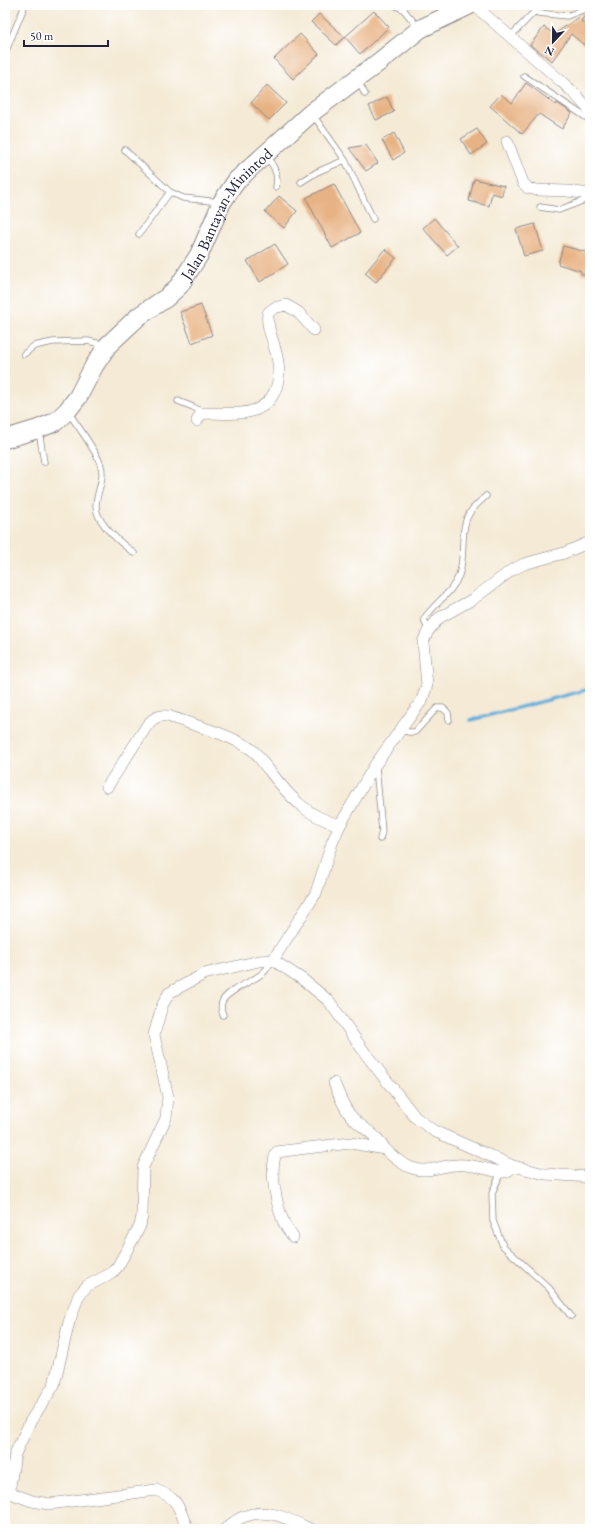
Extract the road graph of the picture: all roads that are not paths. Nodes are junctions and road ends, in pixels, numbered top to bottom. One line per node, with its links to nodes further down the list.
1 (25, 5): 11 (lane)
2 (394, 5): 6 (lane)
3 (470, 5): 9 (main road, Jalan Bantayan-Minintod)
4 (474, 5): 10 (street)
5 (530, 5): 8 (lane)
6 (404, 7): 9 (lane)
7 (590, 7): 8 (lane)
8 (535, 11): 10 (lane)
9 (420, 29): 13 (main road, Jalan Bantayan-Minintod)
10 (511, 36): 15 (street)
11 (5, 53)
12 (524, 76): 17 (lane)
13 (356, 79): 14 (lane); 16 (main road, Jalan Bantayan-Minintod)
14 (365, 94)
15 (590, 111)
16 (311, 113): 20 (main road, Jalan Bantayan-Minintod); 21 (lane)
17 (590, 120)
18 (507, 141): 25 (street)
19 (124, 150): 24 (lane)
20 (264, 154): 23 (lane); 27 (main road, Jalan Bantayan-Minintod)
21 (344, 160): 22 (lane); 29 (lane)
22 (301, 182)
23 (276, 187)
24 (170, 192): 27 (lane); 30 (lane)
25 (590, 194)
26 (590, 198): 28 (lane)
27 (222, 202): 32 (main road, Jalan Bantayan-Minintod)
28 (540, 207)
29 (373, 219)
30 (139, 234)
31 (314, 330): 36 (street)
32 (108, 345): 33 (lane); 35 (main road, Jalan Bantayan-Minintod)
33 (24, 354)
34 (178, 401): 36 (lane)
35 (67, 412): 37 (main road, Jalan Bantayan-Minintod); 42 (lane)
36 (200, 417)
37 (38, 429): 38 (main road, Jalan Bantayan-Minintod); 39 (lane)
38 (5, 439)
39 (44, 462)
40 (486, 496): 43 (lane)
41 (590, 542): 43 (street)
42 (134, 553)
43 (428, 631): 45 (street)
44 (449, 720): 45 (lane)
45 (400, 729): 46 (street)
46 (375, 765): 48 (street); 49 (lane)
47 (107, 786): 48 (street)
48 (340, 825): 50 (street)
49 (380, 839)
50 (273, 960): 51 (lane); 54 (street); 59 (street)
51 (222, 1015)
52 (334, 1082): 53 (street)
53 (385, 1149): 55 (street); 57 (street)
54 (513, 1166): 55 (street); 56 (street)
55 (501, 1172): 58 (lane)
56 (590, 1177)
57 (293, 1237)
58 (572, 1316)
59 (7, 1492): 60 (street)
60 (188, 1529)
61 (225, 1529): 62 (street)
62 (310, 1529)

